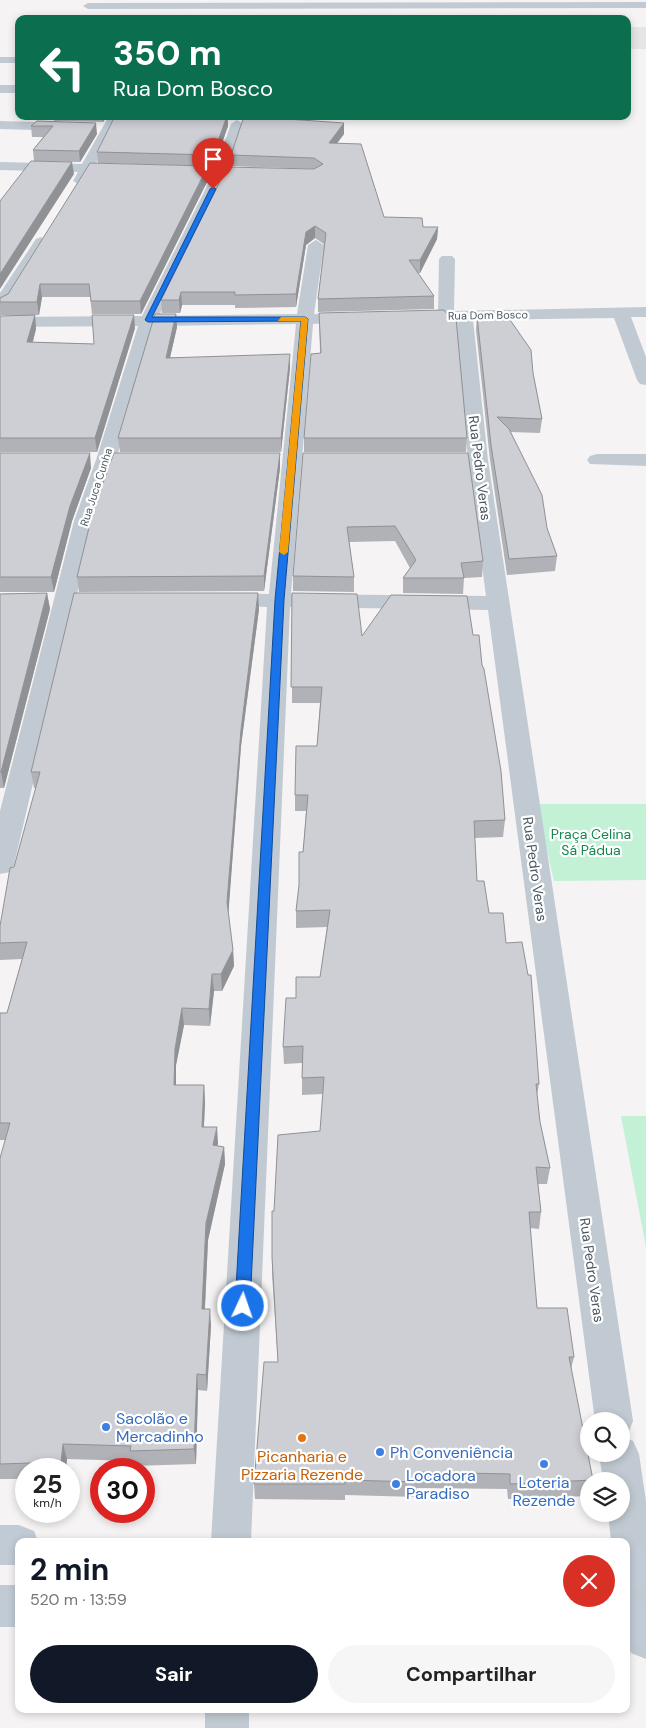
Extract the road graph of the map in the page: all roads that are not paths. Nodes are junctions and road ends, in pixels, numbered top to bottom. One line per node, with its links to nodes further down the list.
1 (589, 2): 4 (street); 6 (street); 8 (street)
2 (370, 3): 3 (street); 6 (street)
3 (211, 4): 5 (street)
4 (646, 5)
5 (88, 6)
6 (484, 6): 7 (street)
7 (483, 15)
8 (593, 15)
9 (0, 60): 10 (street)
10 (15, 60)
11 (0, 89): 12 (street)
12 (15, 89)
13 (112, 122): 15 (street); 17 (street)
14 (237, 124): 20 (street, Rua Juca Cunha)
15 (0, 125)
16 (0, 166): 17 (street)
17 (88, 168): 18 (street); 22 (street)
18 (135, 169)
19 (202, 172): 20 (street)
20 (221, 172): 21 (street); 33 (street, Rua Juca Cunha)
21 (240, 173)
22 (74, 190)
23 (48, 231): 26 (street)
24 (316, 245): 32 (street)
25 (447, 259): 30 (street, Rua Pedro Veras)
26 (0, 306)
27 (646, 312): 28 (street, Rua Dom Bosco)
28 (621, 313): 30 (street, Rua Dom Bosco); 35 (street)
29 (428, 316): 30 (street, Rua Dom Bosco)
30 (455, 316): 40 (street, Rua Pedro Veras)
31 (342, 318): 32 (street)
32 (305, 319): 33 (street); 39 (street)
33 (148, 320): 34 (street); 41 (street, Rua Juca Cunha)
34 (0, 322)
35 (646, 380)
36 (597, 460): 37 (street)
37 (646, 460)
38 (201, 600): 39 (street)
39 (279, 600): 40 (street); 44 (street)
40 (499, 603): 42 (street, Rua Pedro Veras)
41 (0, 865)
42 (613, 1412)
43 (620, 1462): 47 (street)
44 (231, 1538)
45 (0, 1545): 46 (main road)
46 (15, 1545)
47 (636, 1568): 50 (street)
48 (0, 1606): 49 (main road)
49 (15, 1606)
50 (640, 1627)
51 (227, 1713): 52 (street)
52 (226, 1728)

